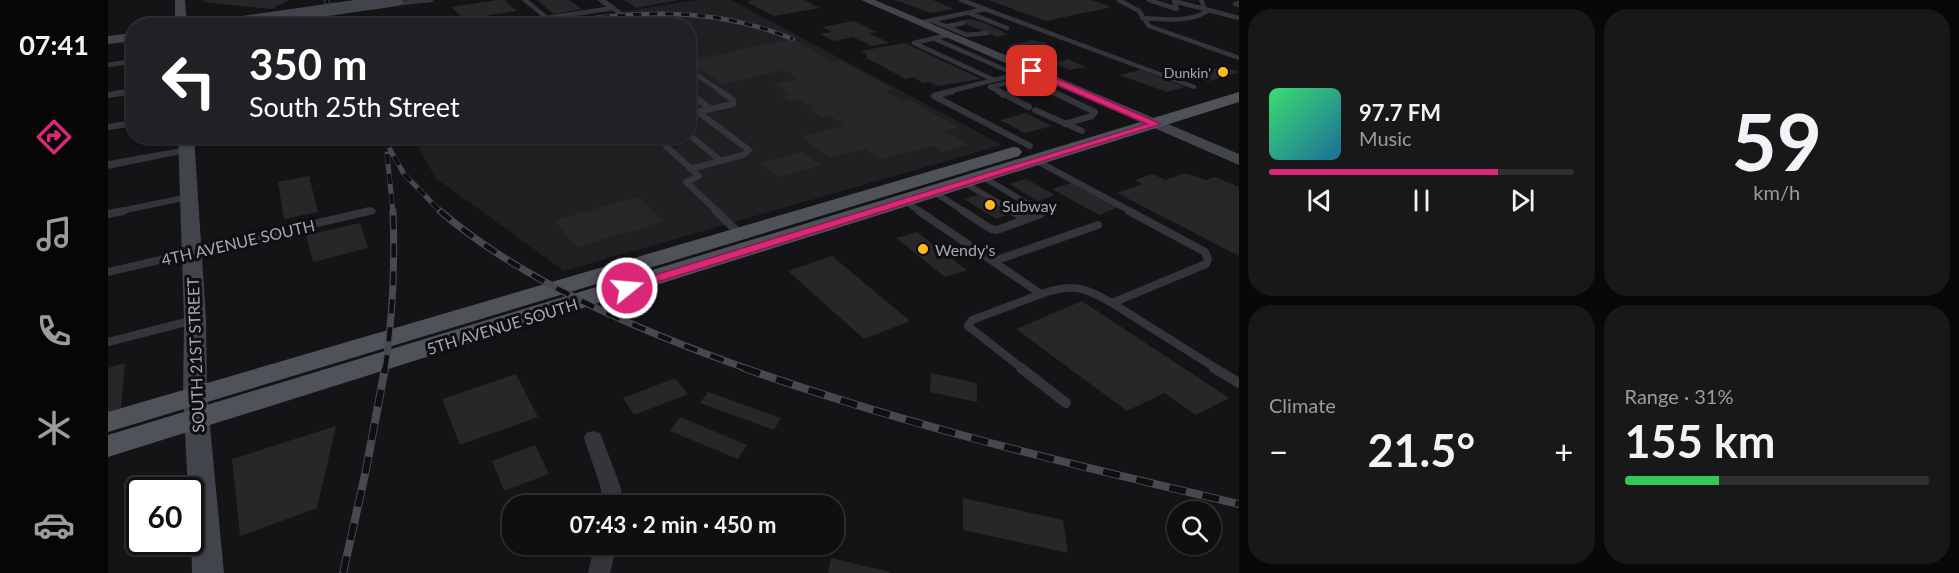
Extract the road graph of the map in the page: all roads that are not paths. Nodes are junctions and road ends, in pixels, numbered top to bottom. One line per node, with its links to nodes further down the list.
1 (180, 0): 17 (main road)
2 (386, 0): 4 (lane)
3 (397, 0): 18 (main road, bridge)
4 (431, 0)
5 (525, 0): 13 (lane)
6 (601, 0): 13 (street)
7 (866, 0): 23 (main road)
8 (961, 0): 14 (lane)
9 (1119, 0): 20 (lane)
10 (1149, 0): 11 (lane)
11 (1174, 0): 15 (lane)
12 (1201, 0): 15 (lane)
13 (613, 8): 19 (lane)
14 (986, 9): 16 (lane); 26 (lane)
15 (1205, 10): 20 (lane); 21 (lane)
16 (967, 13): 22 (lane); 23 (lane)
17 (181, 18)
18 (270, 18)
19 (627, 18)
20 (1142, 18): 33 (lane)
21 (1239, 18)
22 (983, 19): 24 (lane); 27 (lane)
23 (925, 21): 29 (main road)
24 (973, 21)
25 (963, 23): 29 (lane)
26 (1026, 24): 27 (lane); 41 (lane)
27 (1007, 28): 28 (lane)
28 (998, 30)
29 (946, 33): 30 (lane); 37 (lane); 38 (main road); 39 (lane)
30 (987, 33)
31 (126, 38): 32 (main road)
32 (108, 40)
33 (1239, 58)
34 (126, 62): 35 (lane)
35 (108, 65)
36 (696, 75): 47 (lane)
37 (1016, 75): 38 (lane); 39 (lane)
38 (1037, 77): 44 (lane); 44 (lane); 49 (main road); 53 (lane)
39 (994, 80): 58 (lane)
40 (1239, 86): 49 (main road, 5TH AVENUE SOUTH)
41 (1194, 87)
42 (126, 92): 43 (street)
43 (108, 95)
44 (1003, 95): 53 (lane)
45 (696, 98): 47 (lane)
46 (1239, 98): 51 (main road, 5TH AVENUE SOUTH)
47 (711, 109): 48 (lane)
48 (698, 112): 60 (lane)
49 (1135, 115): 51 (main road); 53 (main road, 5TH AVENUE SOUTH)
50 (126, 124): 52 (lane)
51 (1156, 124): 58 (main road, 5TH AVENUE SOUTH); 59 (main road)
52 (108, 127)
53 (1074, 128): 58 (main road, 5TH AVENUE SOUTH)
54 (696, 141): 60 (lane)
55 (183, 144): 61 (street)
56 (187, 144): 65 (main road, SOUTH 21ST STREET)
57 (663, 144): 62 (lane)
58 (1033, 153): 63 (main road, 5TH AVENUE SOUTH); 71 (main road, 5TH AVENUE SOUTH); 76 (lane)
59 (1239, 160)
60 (721, 161): 62 (lane)
61 (108, 165)
62 (690, 169): 71 (lane)
63 (974, 180): 64 (main road, 5TH AVENUE SOUTH); 69 (lane); 69 (lane)
64 (934, 192): 66 (main road, 5TH AVENUE SOUTH); 69 (lane)
65 (189, 197): 68 (lane); 72 (main road, SOUTH 21ST STREET)
66 (906, 202): 73 (lane); 81 (main road, 5TH AVENUE SOUTH)
67 (369, 211): 72 (street, 4TH AVENUE SOUTH)
68 (108, 214)
69 (1026, 219)
70 (1098, 225): 73 (lane)
71 (739, 232): 81 (main road, 5TH AVENUE SOUTH)
72 (192, 253): 74 (street, 4TH AVENUE SOUTH); 77 (main road, SOUTH 21ST STREET)
73 (994, 261): 75 (lane)
74 (108, 272)
75 (1041, 294): 76 (lane); 80 (lane)
76 (1112, 303): 79 (lane)
77 (195, 319): 78 (lane); 81 (main road, SOUTH 21ST STREET)
78 (108, 342)
79 (1239, 383)
80 (1066, 403)
81 (196, 407): 82 (main road, 5TH AVENUE SOUTH); 84 (main road, 5TH AVENUE SOUTH); 87 (main road, SOUTH 21ST STREET)
82 (108, 422)
83 (593, 438): 85 (street)
84 (108, 446)
85 (612, 495)
86 (603, 555): 88 (street)
87 (208, 573)
88 (599, 573)

